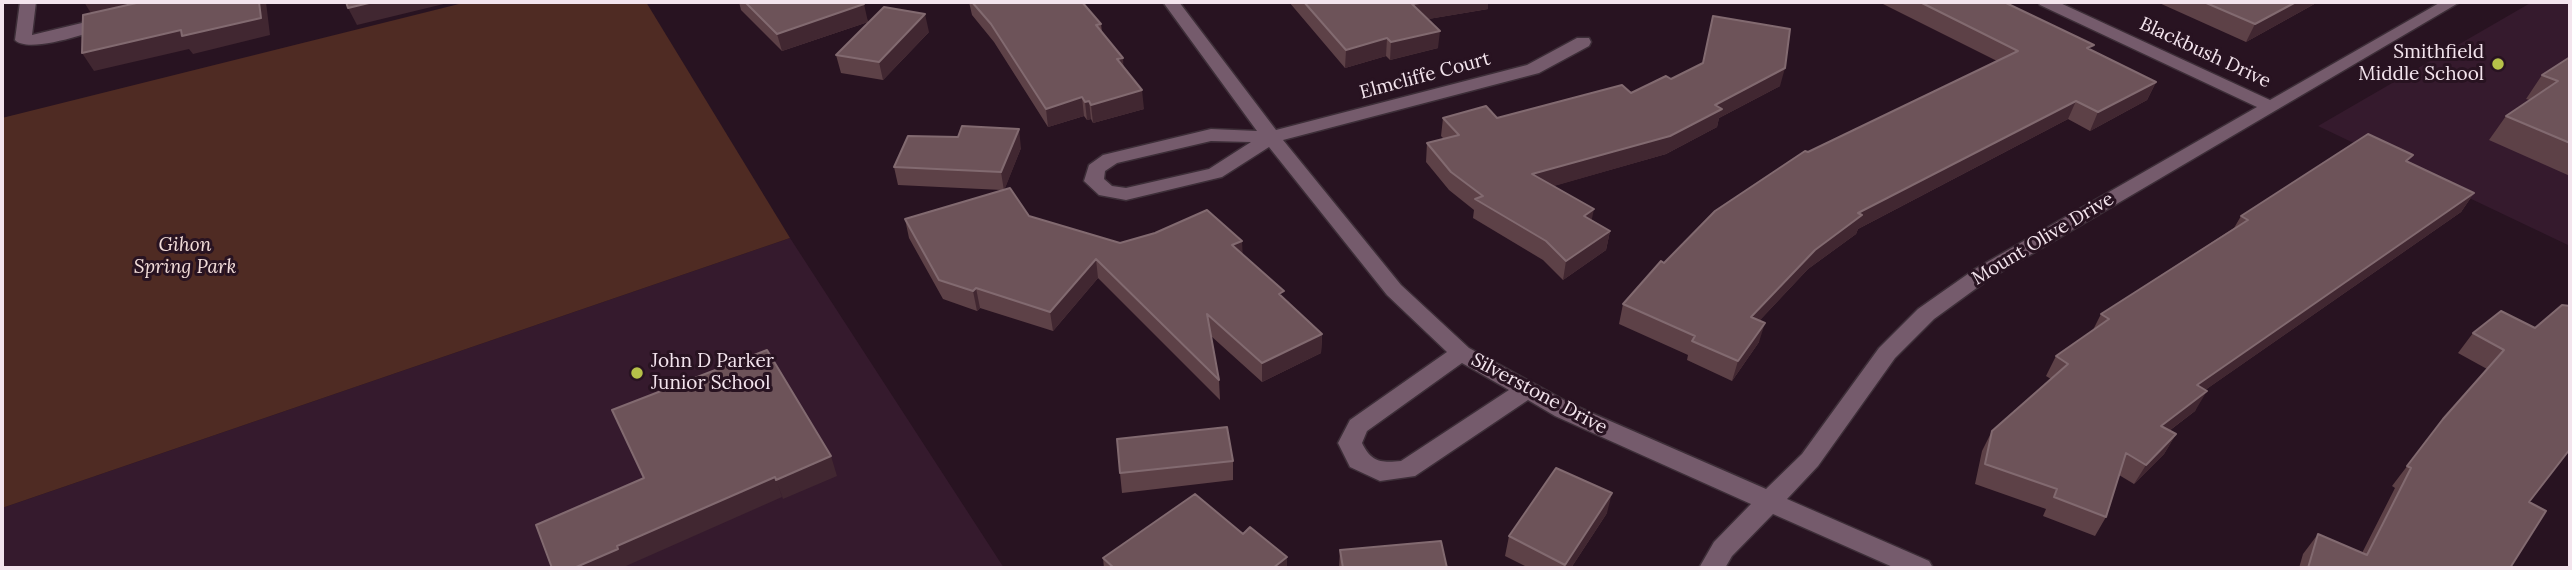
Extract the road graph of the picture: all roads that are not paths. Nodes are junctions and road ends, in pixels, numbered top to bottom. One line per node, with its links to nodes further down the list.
1 (28, 2): 5 (street)
2 (1171, 2): 8 (street, Silverstone Drive)
3 (2046, 2): 7 (street, Blackbush Drive)
4 (2452, 2): 7 (street, Mount Olive Drive)
5 (128, 17)
6 (1583, 42): 8 (street, Elmcliffe Court)
7 (2270, 107): 11 (street, Mount Olive Drive)
8 (1272, 137): 8 (street); 9 (street, Silverstone Drive)
9 (1461, 353): 10 (street, Silverstone Drive); 10 (street)
10 (1525, 391): 11 (street, Silverstone Drive)
11 (1769, 501): 12 (street, Mount Olive Drive); 13 (street, Silverstone Drive)
12 (1712, 568)
13 (1920, 568)

